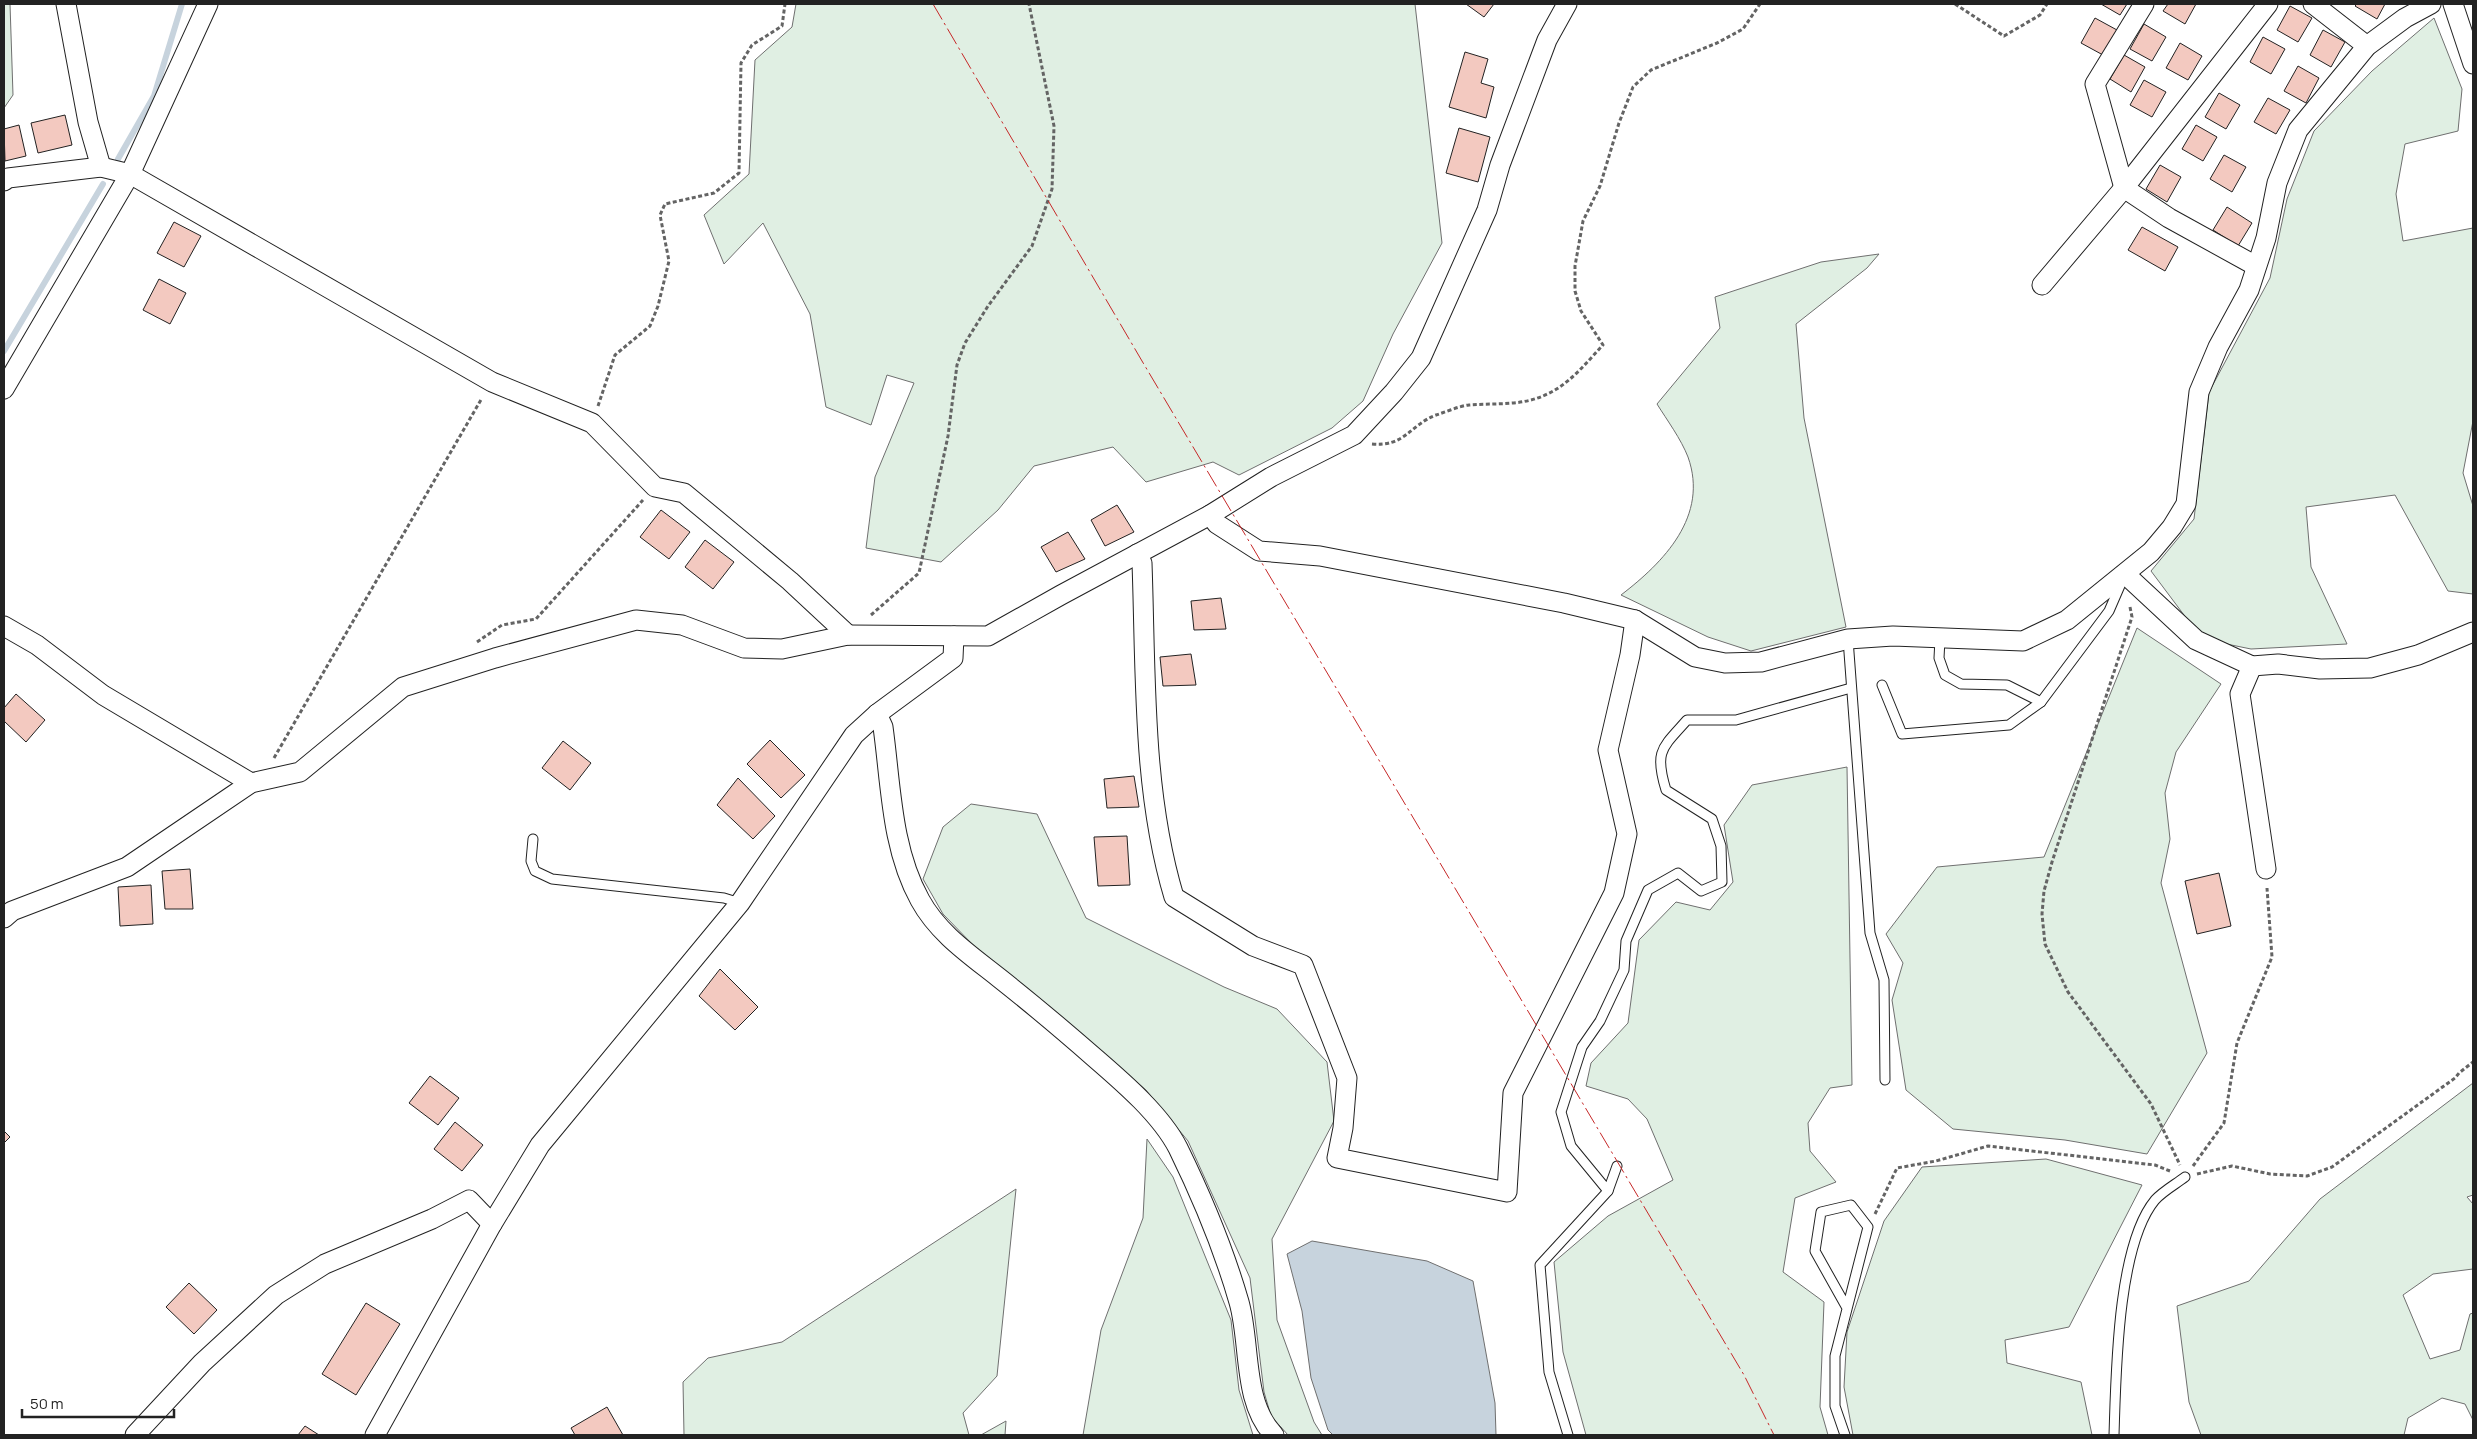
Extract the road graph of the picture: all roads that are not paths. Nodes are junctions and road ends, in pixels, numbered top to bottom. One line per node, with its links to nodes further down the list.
1 (66, 4): 11 (street)
2 (208, 4): 12 (street)
3 (1567, 4): 18 (street)
4 (2144, 4): 14 (street)
5 (2268, 4): 14 (street)
6 (2312, 4): 9 (street)
7 (2431, 4): 9 (street)
8 (2453, 4): 10 (street)
9 (2366, 46): 15 (street)
10 (2473, 64)
11 (102, 167): 12 (street); 13 (street)
12 (130, 174): 17 (street); 24 (street)
13 (4, 181)
14 (2124, 188): 15 (street); 16 (street)
15 (2256, 266): 20 (street)
16 (2042, 285)
17 (4, 389)
18 (1210, 515): 19 (street); 21 (street)
19 (1137, 554): 21 (street); 25 (street)
20 (2125, 574): 27 (street); 28 (street); 31 (lane)
21 (1634, 620): 26 (street)
22 (4, 626): 33 (street)
23 (2473, 632): 28 (street)
24 (848, 635): 25 (street); 33 (street)
25 (954, 636): 32 (street)
26 (1848, 639): 27 (street); 30 (lane)
27 (1940, 639): 31 (lane)
28 (2252, 666): 35 (street)
29 (1882, 685): 31 (lane)
30 (1852, 688): 38 (lane); 41 (lane)
31 (2041, 702)
32 (877, 714): 36 (street); 46 (street)
33 (250, 783): 37 (street)
34 (533, 839): 36 (lane)
35 (2266, 869)
36 (740, 904): 42 (street)
37 (4, 918)
38 (1885, 1080)
39 (1617, 1166): 41 (lane)
40 (2185, 1177): 49 (lane)
41 (1608, 1191): 47 (lane)
42 (492, 1224): 44 (street); 45 (street)
43 (1847, 1308): 43 (lane); 48 (lane)
44 (134, 1435)
45 (375, 1435)
46 (1274, 1435)
47 (1568, 1435)
48 (1845, 1435)
49 (2114, 1435)

